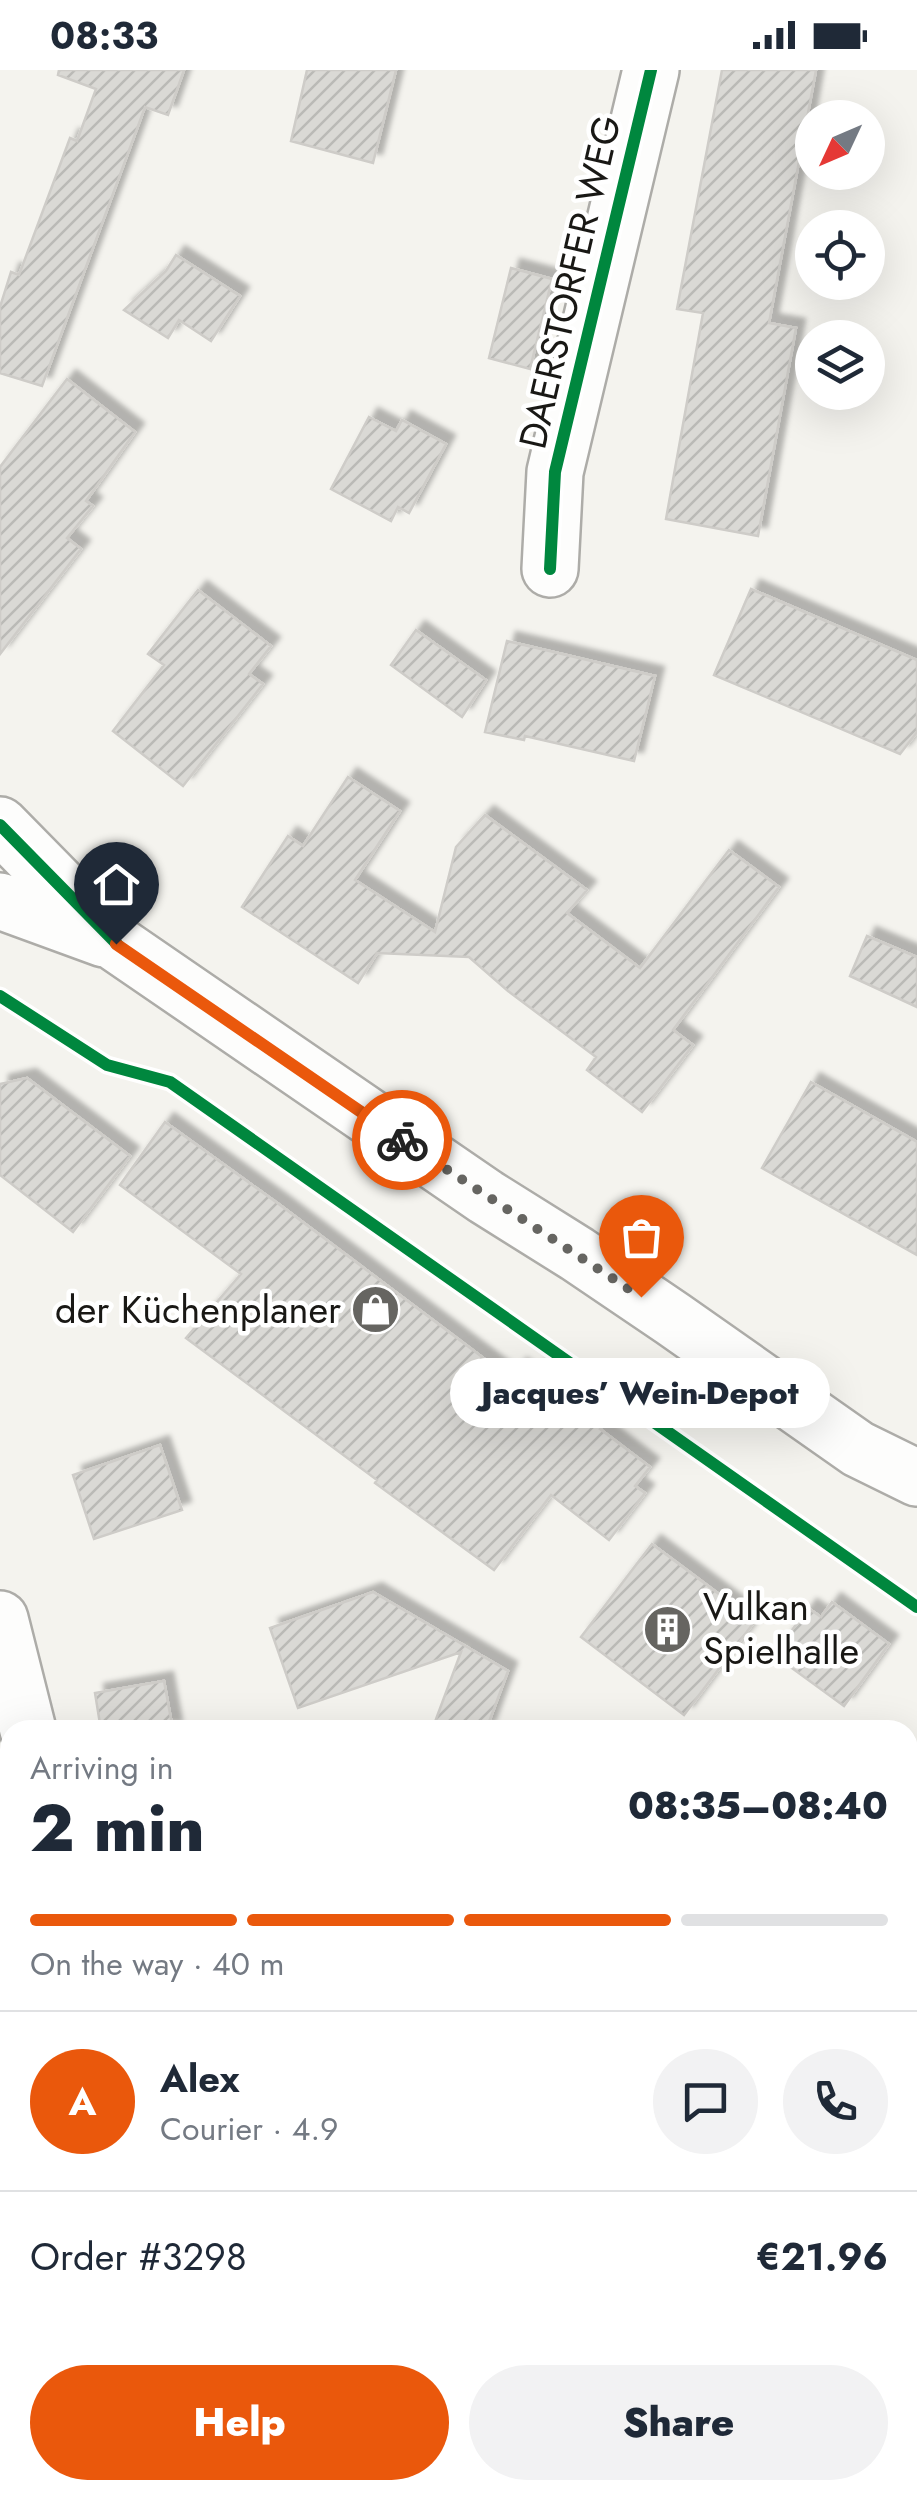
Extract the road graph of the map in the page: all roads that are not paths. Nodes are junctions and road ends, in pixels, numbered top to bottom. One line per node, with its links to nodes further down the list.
1 (651, 70): 2 (main road, DAERSTORFER WEG)
2 (550, 569)
3 (0, 825): 5 (main road)
4 (0, 901): 5 (main road)
5 (116, 944): 6 (main road)
6 (858, 1449): 7 (main road); 8 (main road)
7 (917, 1478)
8 (917, 1508)
9 (0, 1619): 10 (main road)
10 (25, 1720)

